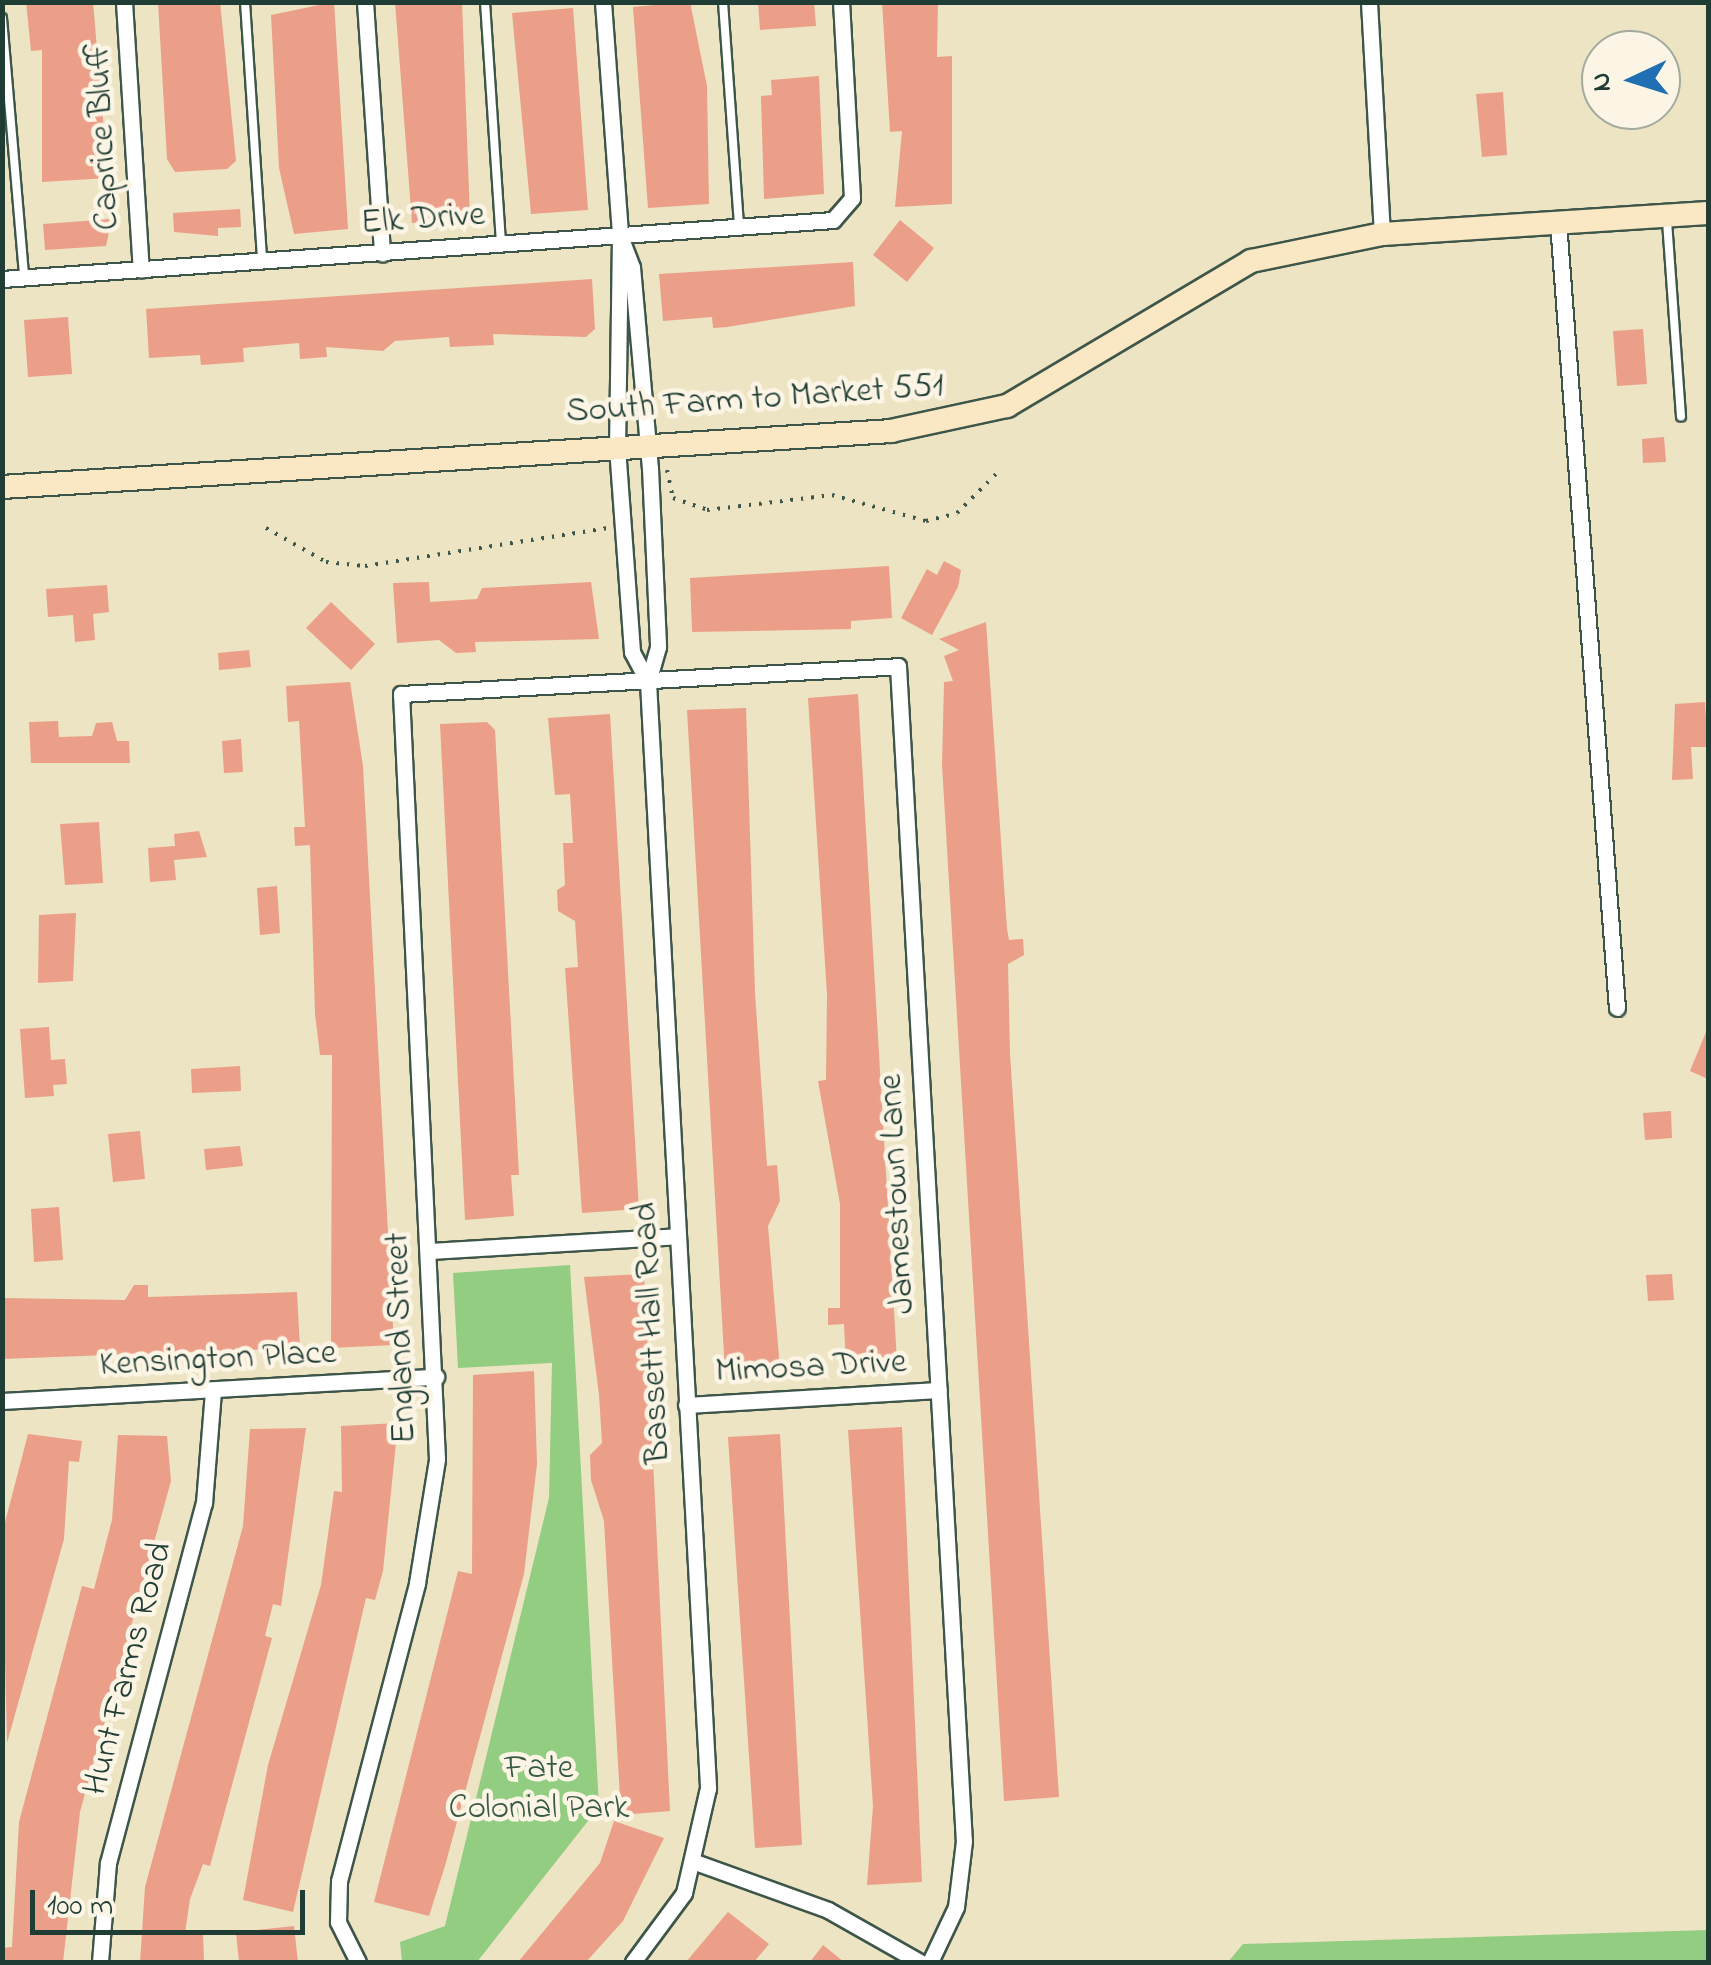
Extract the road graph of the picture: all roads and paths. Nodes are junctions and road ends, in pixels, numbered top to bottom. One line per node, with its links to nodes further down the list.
1 (124, 2): 19 (street, Caprice Bluff)
2 (245, 2): 18 (lane)
3 (365, 2): 17 (street)
4 (485, 2): 16 (lane)
5 (604, 2): 15 (street, Bassett Hall Road)
6 (723, 2): 13 (lane)
7 (842, 2): 13 (street, Elk Drive)
8 (1369, 2): 14 (street)
9 (2, 18): 20 (lane)
10 (1708, 213): 11 (main road, South Farm to Market 551)
11 (1666, 216): 12 (main road, South Farm to Market 551); 22 (lane)
12 (1558, 222): 14 (main road, South Farm to Market 551); 27 (street)
13 (740, 227): 15 (street, Elk Drive)
14 (1382, 234): 23 (main road, South Farm to Market 551)
15 (620, 236): 16 (street, Elk Drive); 23 (street, Bassett Hall Road); 24 (street, Bassett Hall Road)
16 (502, 244): 17 (street, Elk Drive)
17 (382, 253): 18 (street, Elk Drive)
18 (262, 260): 19 (street, Elk Drive)
19 (141, 269): 20 (street, Elk Drive)
20 (24, 277): 21 (street, Elk Drive)
21 (2, 278)
22 (1681, 416)
23 (646, 445): 24 (main road, South Farm to Market 551); 26 (street, Bassett Hall Road)
24 (617, 447): 25 (main road, South Farm to Market 551); 26 (street, Bassett Hall Road)
25 (2, 486)
26 (648, 682): 28 (street, Bassett Hall Road); 29 (street, England Street); 31 (street, Jamestown Lane)
27 (1617, 1008)
28 (678, 1236): 29 (street); 34 (street, Bassett Hall Road)
29 (429, 1251): 30 (street, England Street)
30 (436, 1378): 32 (street, Kensington Place); 37 (street, England Street)
31 (938, 1390): 34 (street, Mimosa Drive); 40 (street, Jamestown Lane)
32 (213, 1391): 33 (street, Kensington Place); 36 (street, Hunt Farms Road)
33 (2, 1401)
34 (686, 1405): 35 (street, Bassett Hall Road)
35 (696, 1862): 38 (street, Bassett Hall Road); 39 (street)
36 (100, 1962)
37 (358, 1962)
38 (634, 1962)
39 (920, 1962)
40 (930, 1962)

